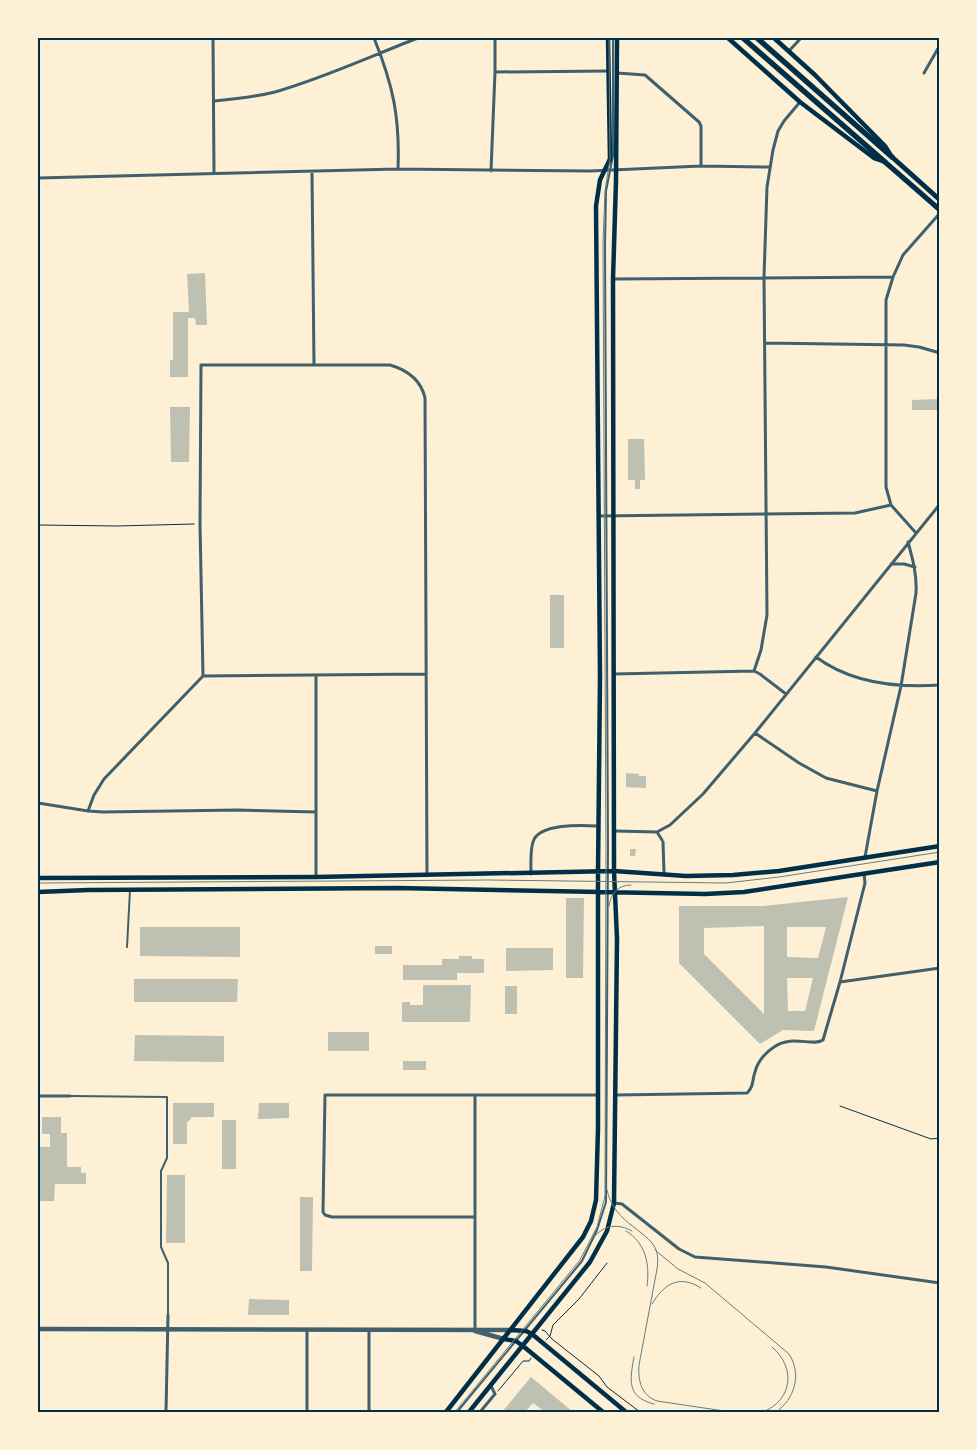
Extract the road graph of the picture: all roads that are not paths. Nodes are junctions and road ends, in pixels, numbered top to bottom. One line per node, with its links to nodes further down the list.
1 (213, 38): 20 (street)
2 (374, 38): 15 (street)
3 (418, 38): 15 (street)
4 (495, 38): 17 (street)
5 (608, 38): 16 (main road)
6 (612, 38): 23 (lane)
7 (617, 38): 18 (main road)
8 (728, 38): 21 (main road)
9 (743, 38): 24 (highway)
10 (757, 38): 22 (highway)
11 (774, 38): 14 (main road)
12 (801, 38): 14 (street)
13 (940, 45): 19 (street)
14 (789, 51): 22 (main road)
15 (380, 53): 20 (street); 27 (street)
16 (608, 71): 17 (street); 23 (main road)
17 (495, 72): 30 (street)
18 (617, 73): 25 (street); 28 (main road)
19 (924, 74)
20 (214, 101): 32 (street)
21 (800, 102): 24 (main road); 26 (street)
22 (892, 157): 34 (main road)
23 (610, 161): 29 (main road)
24 (885, 162): 35 (main road)
25 (701, 166): 26 (street); 28 (street)
26 (770, 167): 36 (street)
27 (398, 169): 30 (street); 31 (street)
28 (617, 169): 29 (street); 38 (main road)
29 (607, 170): 30 (street); 46 (lane); 48 (main road)
30 (491, 171)
31 (312, 172): 32 (street); 42 (street)
32 (214, 173): 33 (street)
33 (38, 178)
34 (940, 200)
35 (940, 212): 37 (street)
36 (764, 277): 37 (street); 38 (street); 39 (street)
37 (892, 277): 40 (street)
38 (613, 279): 47 (main road)
39 (765, 343): 40 (street); 45 (street)
40 (886, 344): 41 (street); 44 (street)
41 (940, 353)
42 (314, 365): 55 (street); 57 (street)
43 (940, 504): 49 (street)
44 (891, 505): 45 (street); 49 (street)
45 (766, 514): 47 (street); 54 (street)
46 (606, 515): 47 (street); 48 (street); 74 (lane)
47 (614, 515): 56 (main road)
48 (599, 516): 67 (main road)
49 (916, 532): 50 (street)
50 (908, 542): 51 (street); 52 (street)
51 (890, 564): 52 (street); 53 (street)
52 (915, 567): 60 (street)
53 (816, 657): 60 (street); 61 (street)
54 (754, 671): 56 (street); 61 (street)
55 (426, 674): 58 (street); 79 (street)
56 (614, 674): 68 (main road)
57 (203, 676): 58 (street); 65 (street)
58 (316, 676): 66 (street)
59 (940, 685): 60 (street)
60 (901, 686): 63 (street)
61 (786, 694): 62 (street)
62 (755, 733): 63 (street); 69 (street)
63 (878, 791): 71 (street)
64 (38, 803): 65 (street)
65 (88, 811): 66 (street)
66 (316, 812): 80 (street)
67 (598, 826): 73 (main road); 77 (street)
68 (615, 831): 69 (street); 75 (main road)
69 (657, 832): 76 (street)
70 (940, 846): 71 (main road)
71 (864, 858): 76 (main road)
72 (940, 862): 78 (main road)
73 (598, 871): 74 (main road); 77 (main road); 83 (main road)
74 (608, 871): 75 (main road); 85 (lane)
75 (614, 871): 76 (main road); 86 (main road)
76 (664, 873)
77 (531, 874): 79 (main road)
78 (864, 874): 86 (main road); 90 (street)
79 (427, 875): 80 (main road)
80 (316, 877): 81 (main road)
81 (38, 878)
82 (130, 889): 83 (main road); 84 (main road); 87 (lane)
83 (598, 891): 85 (main road); 94 (main road)
84 (38, 892)
85 (607, 892): 86 (main road); 106 (lane)
86 (616, 892): 95 (main road)
87 (127, 947)
88 (939, 969): 89 (street); 90 (street)
89 (940, 978)
90 (840, 982): 95 (street)
91 (38, 1096): 92 (street)
92 (70, 1096): 99 (lane)
93 (475, 1096): 94 (street); 97 (street); 97 (street)
94 (598, 1096): 105 (main road)
95 (616, 1096): 96 (main road)
96 (614, 1203): 98 (street); 107 (main road)
97 (474, 1217): 104 (street)
98 (940, 1283)
99 (168, 1315): 102 (street)
100 (38, 1329): 102 (street)
101 (369, 1329): 103 (street); 104 (street); 114 (street)
102 (167, 1330): 103 (street); 112 (street)
103 (307, 1330): 113 (street)
104 (475, 1330): 105 (street); 108 (street)
105 (511, 1330): 106 (main road); 108 (main road)
106 (524, 1331): 107 (main road); 109 (lane)
107 (532, 1334): 110 (main road); 120 (main road)
108 (504, 1340): 109 (main road); 115 (main road)
109 (516, 1341): 110 (main road); 116 (lane)
110 (523, 1346): 111 (main road); 119 (main road)
111 (491, 1386): 117 (main road); 118 (street)
112 (166, 1412)
113 (307, 1412)
114 (369, 1412)
115 (446, 1412)
116 (457, 1412)
117 (469, 1412)
118 (480, 1412)
119 (603, 1412)
120 (626, 1412)

